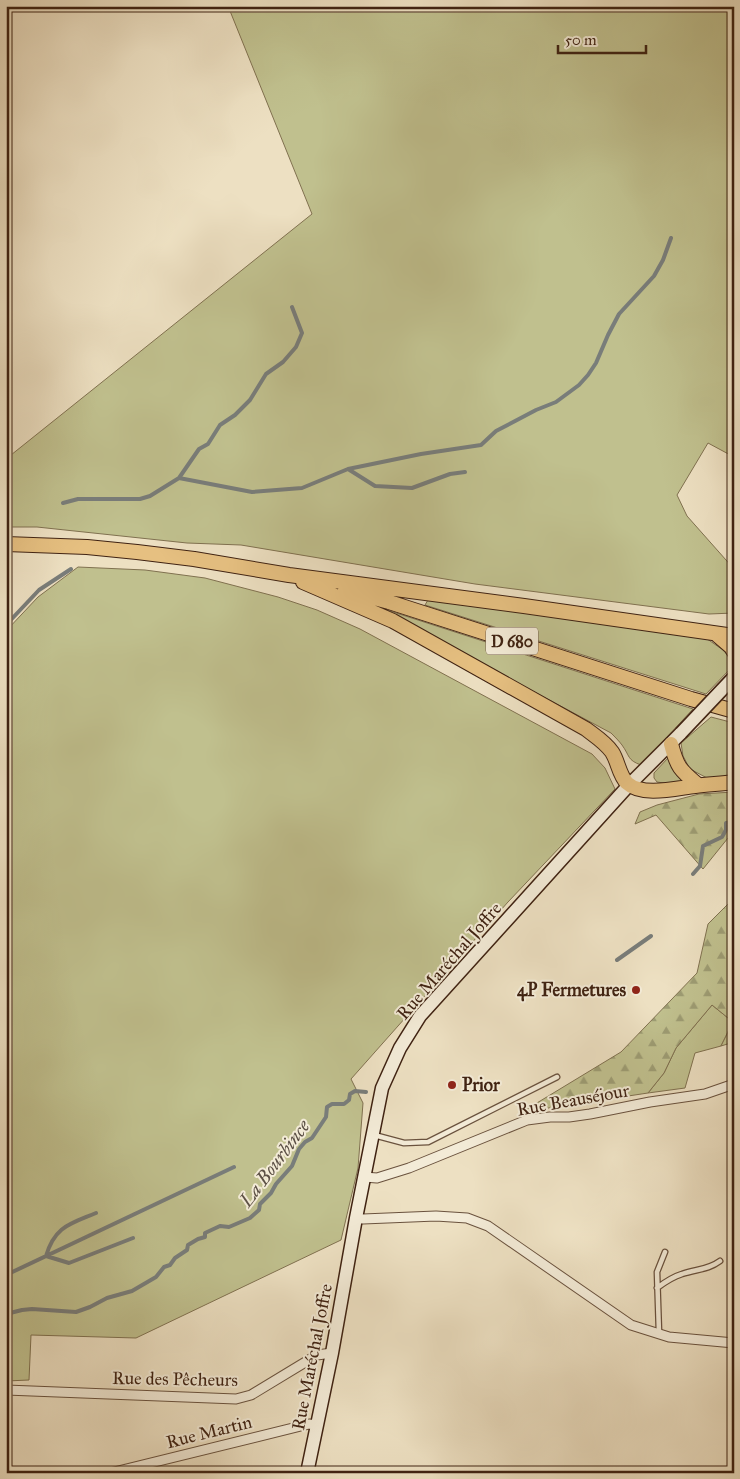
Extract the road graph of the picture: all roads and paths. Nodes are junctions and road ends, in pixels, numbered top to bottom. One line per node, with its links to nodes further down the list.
1 (6, 544): 2 (main road, D 680)
2 (289, 576): 3 (main road); 7 (main road, D 680); 10 (main road)
3 (715, 634): 4 (main road); 5 (main road)
4 (734, 636)
5 (734, 652)
6 (734, 677): 8 (main road, Rue Maréchal Joffre, bridge)
7 (734, 710)
8 (671, 744): 10 (main road, Rue Maréchal Joffre); 11 (main road)
9 (734, 782): 11 (main road)
10 (629, 785): 11 (main road); 14 (main road, Rue Maréchal Joffre)
11 (698, 785)
12 (557, 1077): 14 (lane)
13 (734, 1084): 15 (street, Rue Beauséjour)
14 (373, 1134): 15 (main road, Rue Maréchal Joffre)
15 (364, 1178): 16 (main road, Rue Maréchal Joffre)
16 (356, 1218): 20 (street); 22 (main road, Rue Maréchal Joffre)
17 (665, 1252): 19 (lane)
18 (720, 1261): 19 (lane)
19 (657, 1288): 20 (lane)
20 (659, 1334): 21 (street)
21 (734, 1343)
22 (332, 1353): 23 (street, Rue des Pêcheurs); 24 (main road, Rue Maréchal Joffre)
23 (6, 1390)
24 (316, 1425): 25 (street, Rue Martin); 26 (main road, Rue Maréchal Joffre)
25 (110, 1473)
26 (307, 1473)

